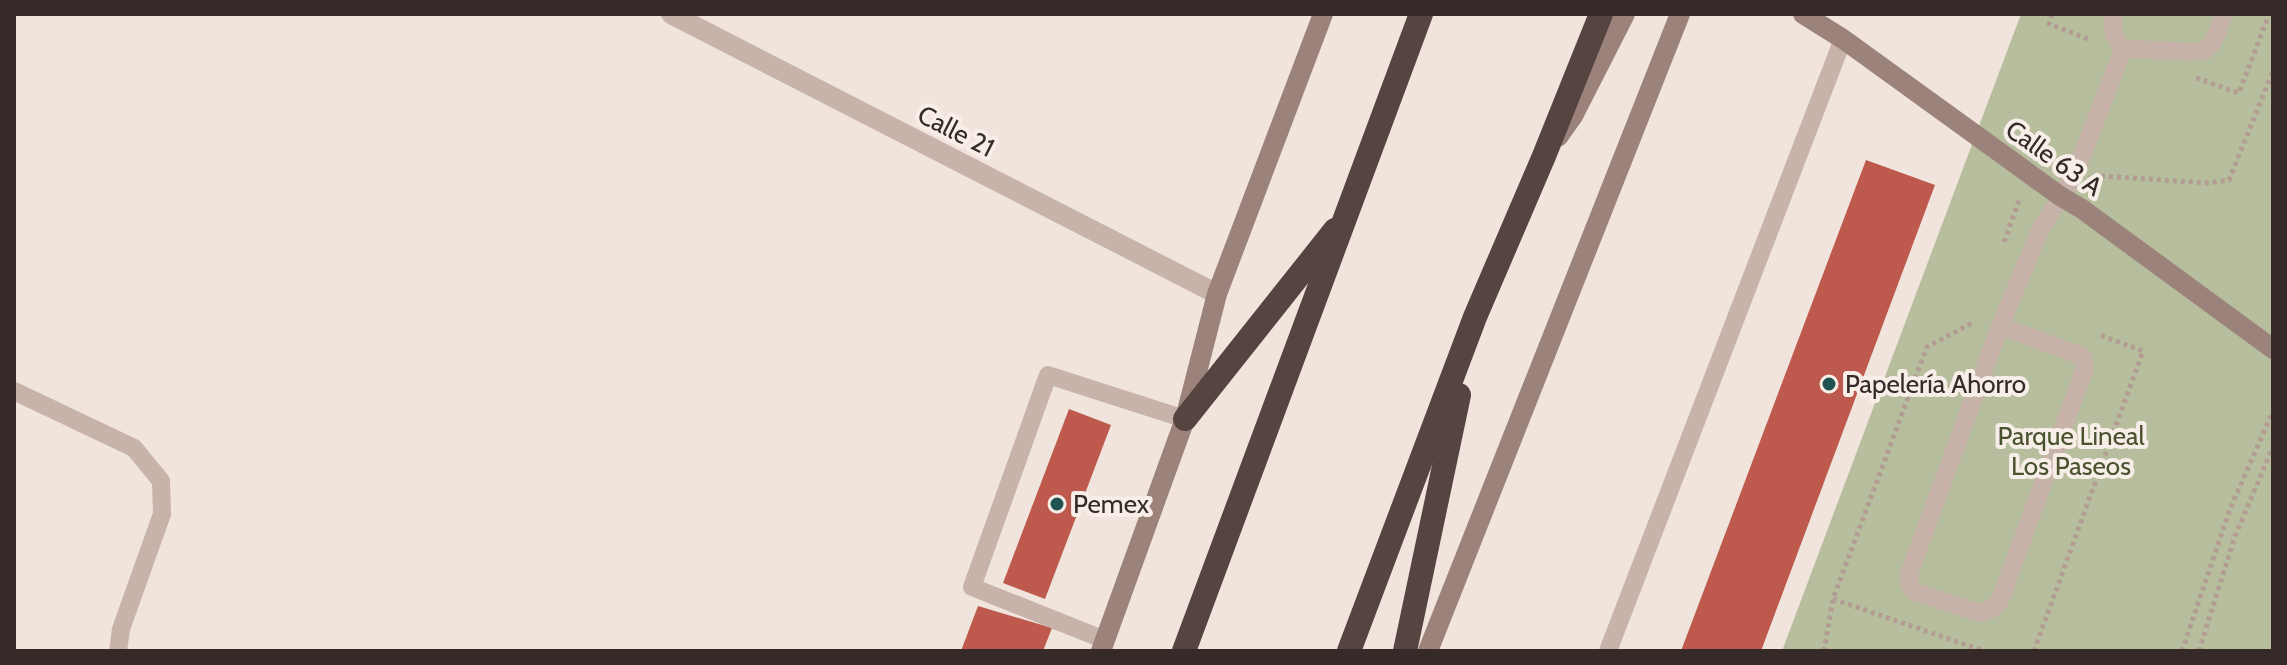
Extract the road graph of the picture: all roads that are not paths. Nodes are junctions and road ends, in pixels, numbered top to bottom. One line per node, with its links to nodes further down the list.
1 (671, 14): 15 (street, Calle 21)
2 (1323, 14): 15 (main road)
3 (1421, 14): 14 (highway)
4 (1601, 14): 12 (highway)
5 (1625, 14): 12 (main road)
6 (1680, 14): 26 (main road)
7 (1803, 14): 10 (main road, Calle 63 A)
8 (2114, 14): 11 (lane)
9 (2224, 14): 11 (lane)
10 (1843, 39): 13 (main road, Calle 63 A); 27 (lane)
11 (2123, 49): 13 (lane)
12 (1544, 156): 16 (highway)
13 (2060, 196): 17 (lane); 18 (main road, Calle 63 A)
14 (1349, 212): 20 (highway); 23 (highway)
15 (1217, 294): 20 (main road)
16 (1475, 317): 24 (highway); 25 (highway)
17 (2000, 326): 17 (lane)
18 (2273, 349)
19 (14, 391): 22 (lane)
20 (1185, 419): 21 (main road); 21 (lane)
21 (1103, 646)
22 (118, 651)
23 (1184, 651)
24 (1349, 651)
25 (1405, 651)
26 (1428, 651)
27 (1608, 651)

